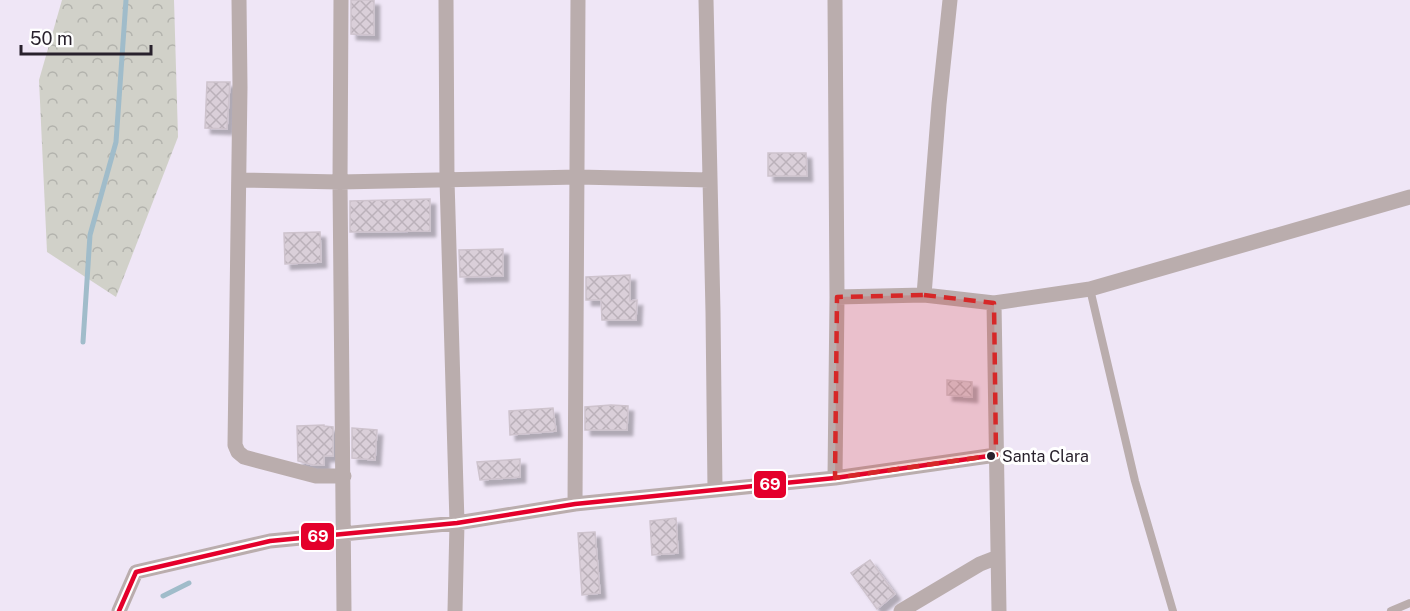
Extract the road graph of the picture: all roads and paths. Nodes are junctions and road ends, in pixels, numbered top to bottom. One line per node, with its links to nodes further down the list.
1 (239, 0): 9 (street)
2 (341, 0): 12 (street)
3 (446, 0): 10 (street)
4 (578, 0): 8 (street)
5 (706, 0): 11 (street)
6 (835, 0): 16 (street)
7 (950, 0): 15 (street)
8 (578, 177): 10 (street); 11 (street); 22 (street)
9 (239, 180): 12 (street); 19 (street)
10 (447, 180): 12 (street); 23 (street)
11 (709, 180): 21 (street)
12 (340, 182): 19 (street)
13 (1410, 197): 14 (street)
14 (1090, 289): 17 (street); 32 (lane)
15 (924, 295): 16 (street); 17 (street)
16 (837, 297): 20 (street)
17 (994, 303): 18 (street)
18 (996, 455): 20 (street); 25 (street)
19 (344, 476): 24 (street)
20 (835, 478): 21 (street)
21 (715, 490): 22 (street)
22 (575, 504): 23 (street)
23 (457, 523): 24 (street); 29 (street)
24 (345, 533): 27 (street); 28 (street)
25 (998, 556): 30 (street); 31 (street)
26 (1410, 603): 33 (lane)
27 (120, 611)
28 (344, 611)
29 (455, 611)
30 (901, 611)
31 (999, 611)
32 (1173, 611)
33 (1391, 611)

